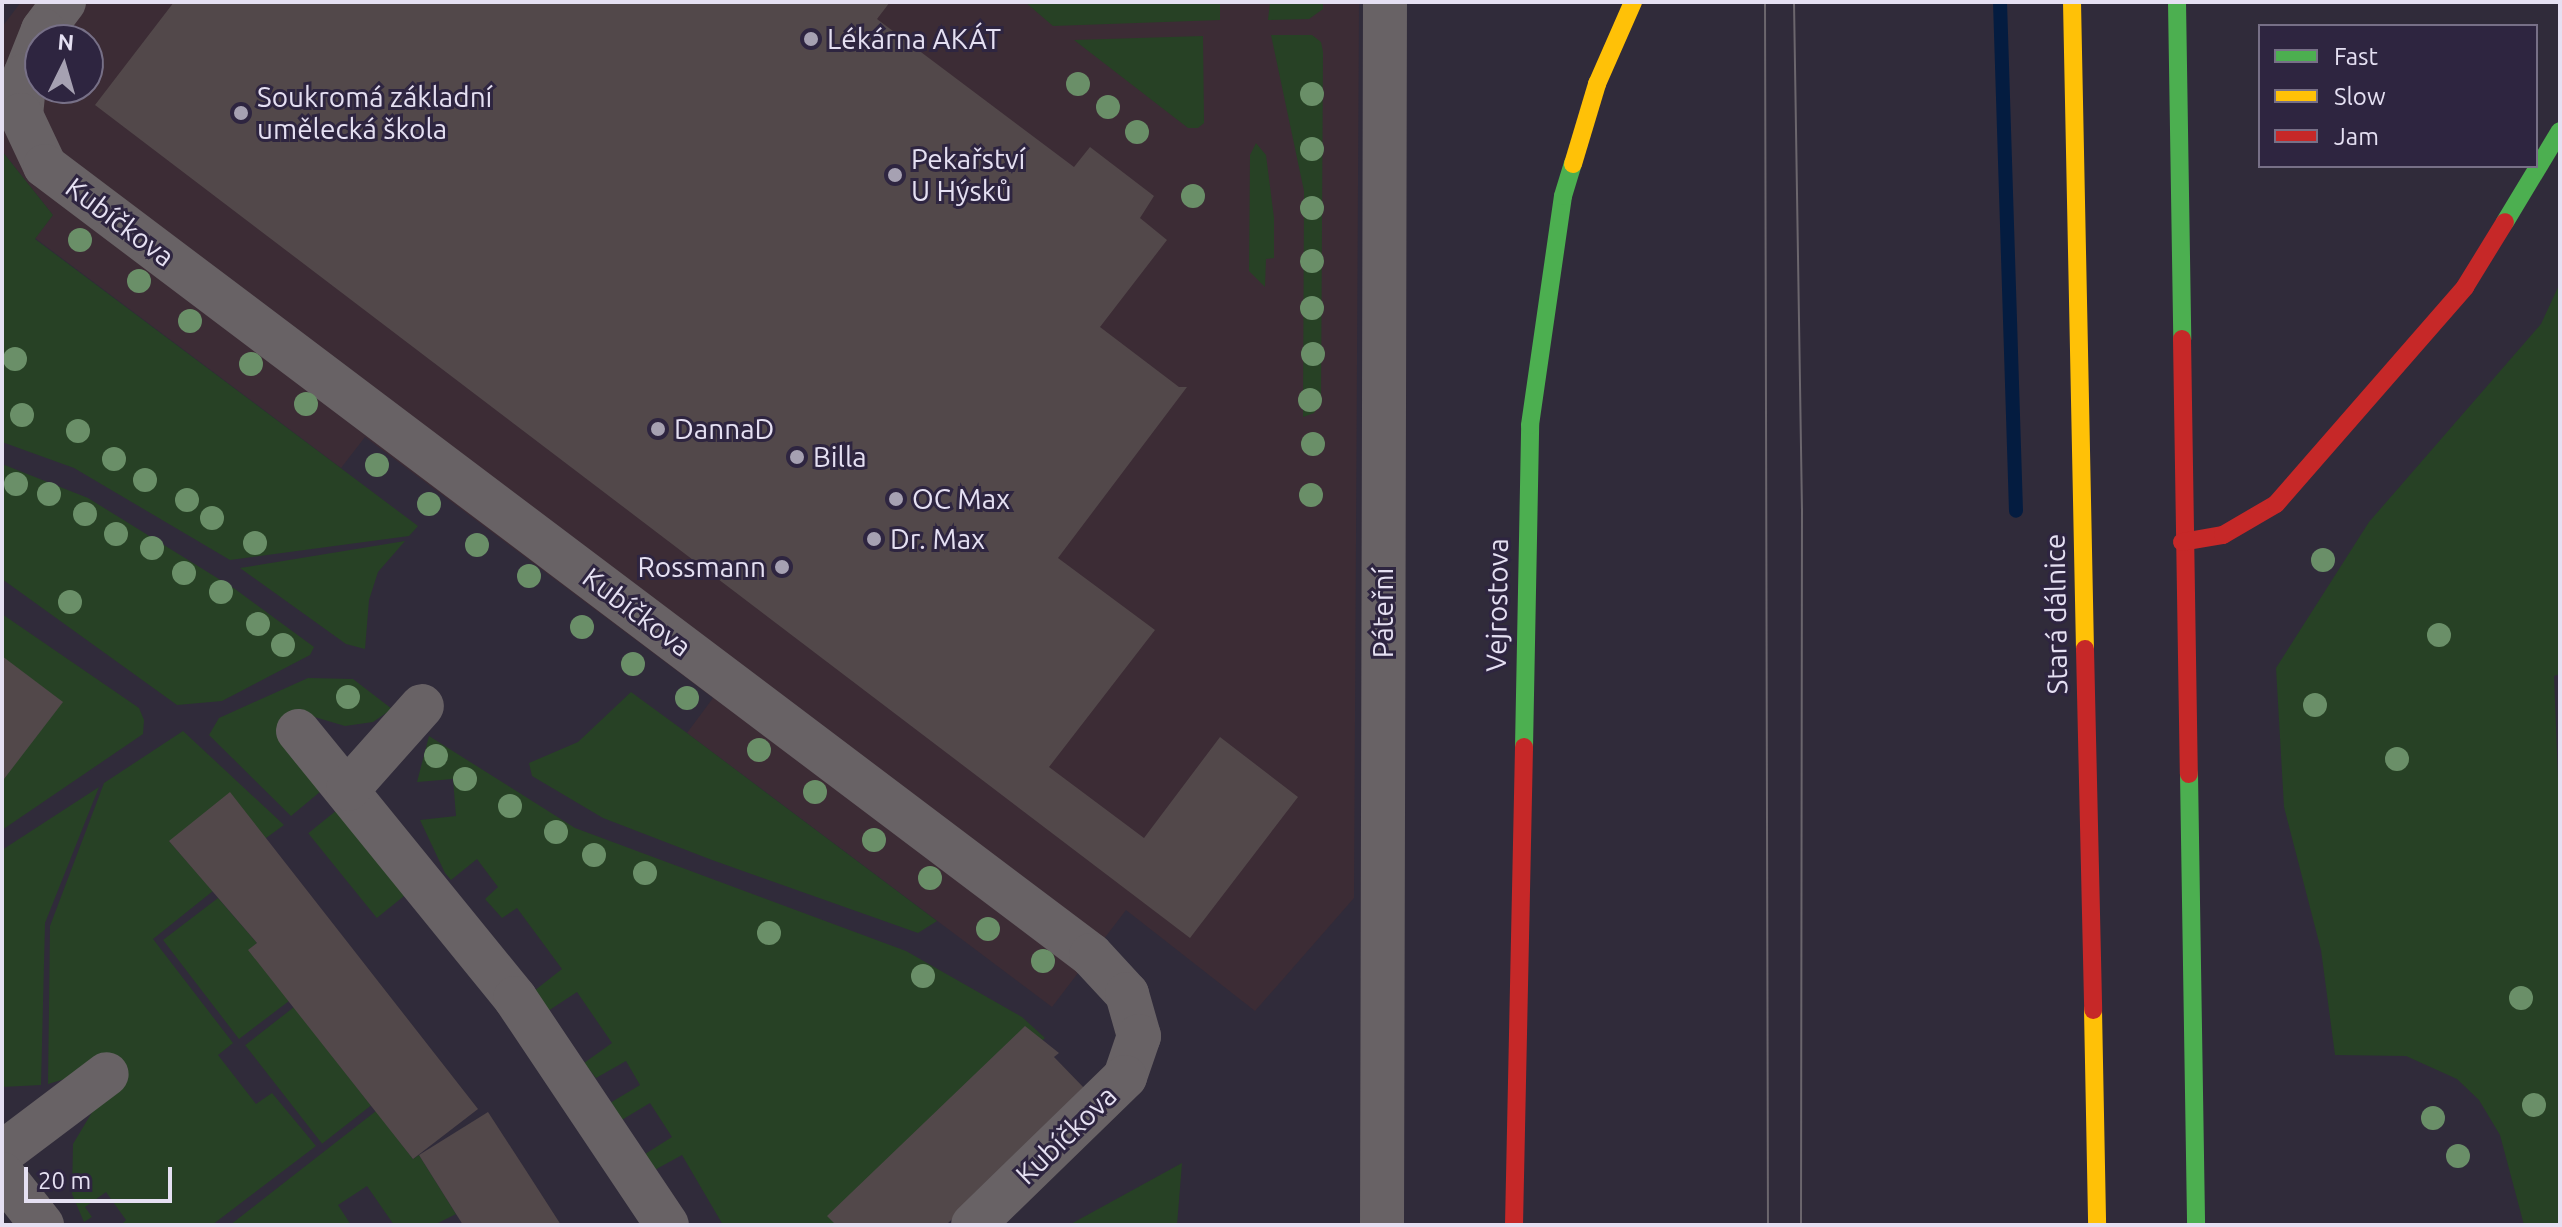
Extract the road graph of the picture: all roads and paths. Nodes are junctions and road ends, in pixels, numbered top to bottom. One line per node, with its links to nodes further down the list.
1 (64, 2): 19 (street, Kubíčkova)
2 (1385, 2): 20 (street, Páteřní)
3 (1633, 2): 21 (main road, Vejrostova)
4 (2072, 2): 15 (main road, Stará dálnice)
5 (2177, 2): 9 (main road)
6 (2560, 131): 7 (main road)
7 (2538, 167)
8 (2537, 168): 9 (main road)
9 (2182, 542): 24 (main road)
10 (422, 706): 12 (street)
11 (298, 731): 12 (street)
12 (348, 789): 18 (street)
13 (107, 1074): 14 (street)
14 (2, 1153)
15 (2096, 1167): 22 (street); 23 (main road, Stará dálnice)
16 (2, 1174): 17 (street)
17 (42, 1225)
18 (667, 1225)
19 (973, 1225)
20 (1382, 1225)
21 (1514, 1225)
22 (2089, 1225)
23 (2097, 1225)
24 (2196, 1225)

